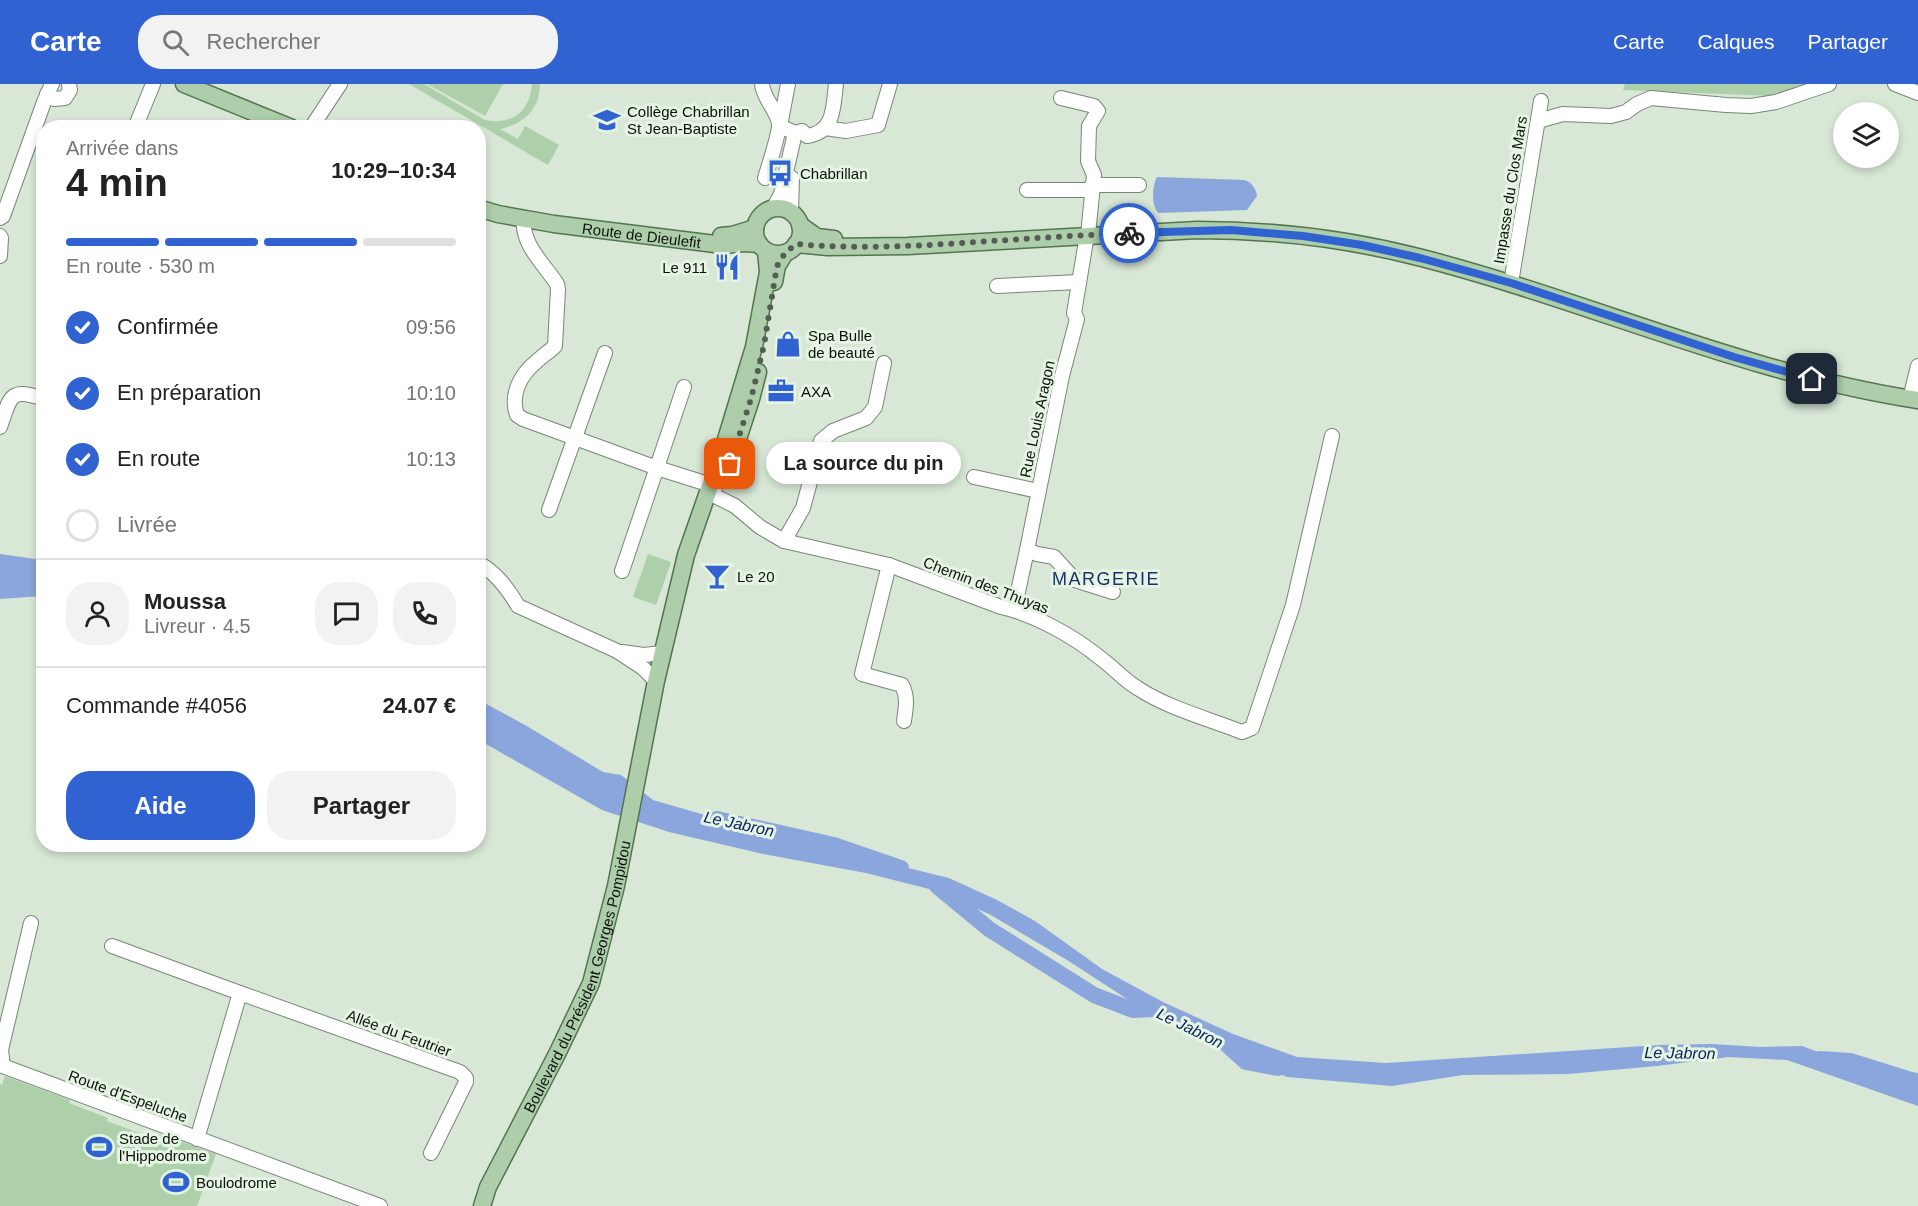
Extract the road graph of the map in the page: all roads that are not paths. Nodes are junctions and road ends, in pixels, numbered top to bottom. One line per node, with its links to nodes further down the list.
1 (69, 84): 12 (street)
2 (153, 84): 17 (street)
3 (184, 84): 18 (main road)
4 (207, 84): 18 (main road)
5 (340, 84): 19 (street)
6 (762, 84): 22 (street)
7 (788, 84): 22 (street)
8 (836, 84): 23 (street)
9 (890, 84): 23 (street)
10 (1828, 84): 20 (street)
11 (1895, 84): 13 (street)
12 (49, 89): 16 (street)
13 (1918, 93)
14 (1061, 98): 27 (street, Rue Louis Aragon)
15 (1541, 101): 20 (street, Impasse du Clos Mars)
16 (38, 120)
17 (138, 120)
18 (274, 120)
19 (316, 120)
20 (1538, 121): 41 (street, Impasse du Clos Mars)
21 (36, 125): 31 (street)
22 (780, 126): 24 (street); 25 (street)
23 (825, 128): 24 (street)
24 (801, 134): 29 (street); 32 (street)
25 (765, 178)
26 (1139, 185): 27 (street)
27 (1092, 188): 28 (street); 34 (street, Rue Louis Aragon)
28 (1027, 190)
29 (773, 208): 32 (main road); 37 (main road)
30 (486, 210): 33 (main road, Route de Dieulefit)
31 (0, 218)
32 (795, 218): 36 (main road); 38 (main road)
33 (524, 219): 37 (main road, Route de Dieulefit); 51 (street, Chemin des Thuyas)
34 (1088, 235): 36 (main road); 40 (street, Rue Louis Aragon); 41 (main road)
35 (0, 236): 39 (street)
36 (1021, 239): 38 (main road)
37 (760, 241): 38 (main road); 54 (main road)
38 (791, 248): 54 (main road)
39 (0, 256)
40 (1079, 282): 42 (street); 55 (street, Rue Louis Aragon)
41 (1511, 283): 48 (main road)
42 (997, 286)
43 (605, 353): 51 (street)
44 (884, 363): 57 (street)
45 (1918, 366): 48 (street)
46 (684, 387): 52 (street)
47 (36, 396): 49 (street)
48 (1914, 400)
49 (0, 427)
50 (1332, 436): 63 (street, Chemin des Thuyas)
51 (575, 437): 52 (street, Chemin des Thuyas); 56 (street)
52 (657, 468): 54 (street, Chemin des Thuyas); 61 (street)
53 (974, 477): 55 (street)
54 (714, 491): 57 (street, Chemin des Thuyas); 65 (main road)
55 (1038, 491): 58 (street, Rue Louis Aragon)
56 (549, 510)
57 (784, 541): 59 (street, Chemin des Thuyas)
58 (1027, 550): 62 (street); 63 (street, Rue Louis Aragon)
59 (889, 565): 63 (street, Chemin des Thuyas); 67 (street)
60 (486, 567): 64 (street)
61 (622, 571)
62 (1113, 592)
63 (1014, 610)
64 (617, 651): 65 (street); 66 (street)
65 (662, 653): 66 (main road)
66 (656, 681): 74 (main road, Boulevard du Président Georges Pompidou)
67 (904, 721)
68 (31, 923): 71 (street)
69 (112, 946): 70 (street, Allée du Feutrier)
70 (240, 993): 72 (street); 73 (street, Allée du Feutrier)
71 (1, 1066): 72 (street, Route d'Espeluche)
72 (197, 1139): 75 (street, Route d'Espeluche)
73 (431, 1153)
74 (488, 1187): 76 (main road, Boulevard du Président Georges Pompidou); 77 (main road, Boulevard du Président Georges Pompidou)
75 (380, 1206)
76 (473, 1206)
77 (482, 1206)

